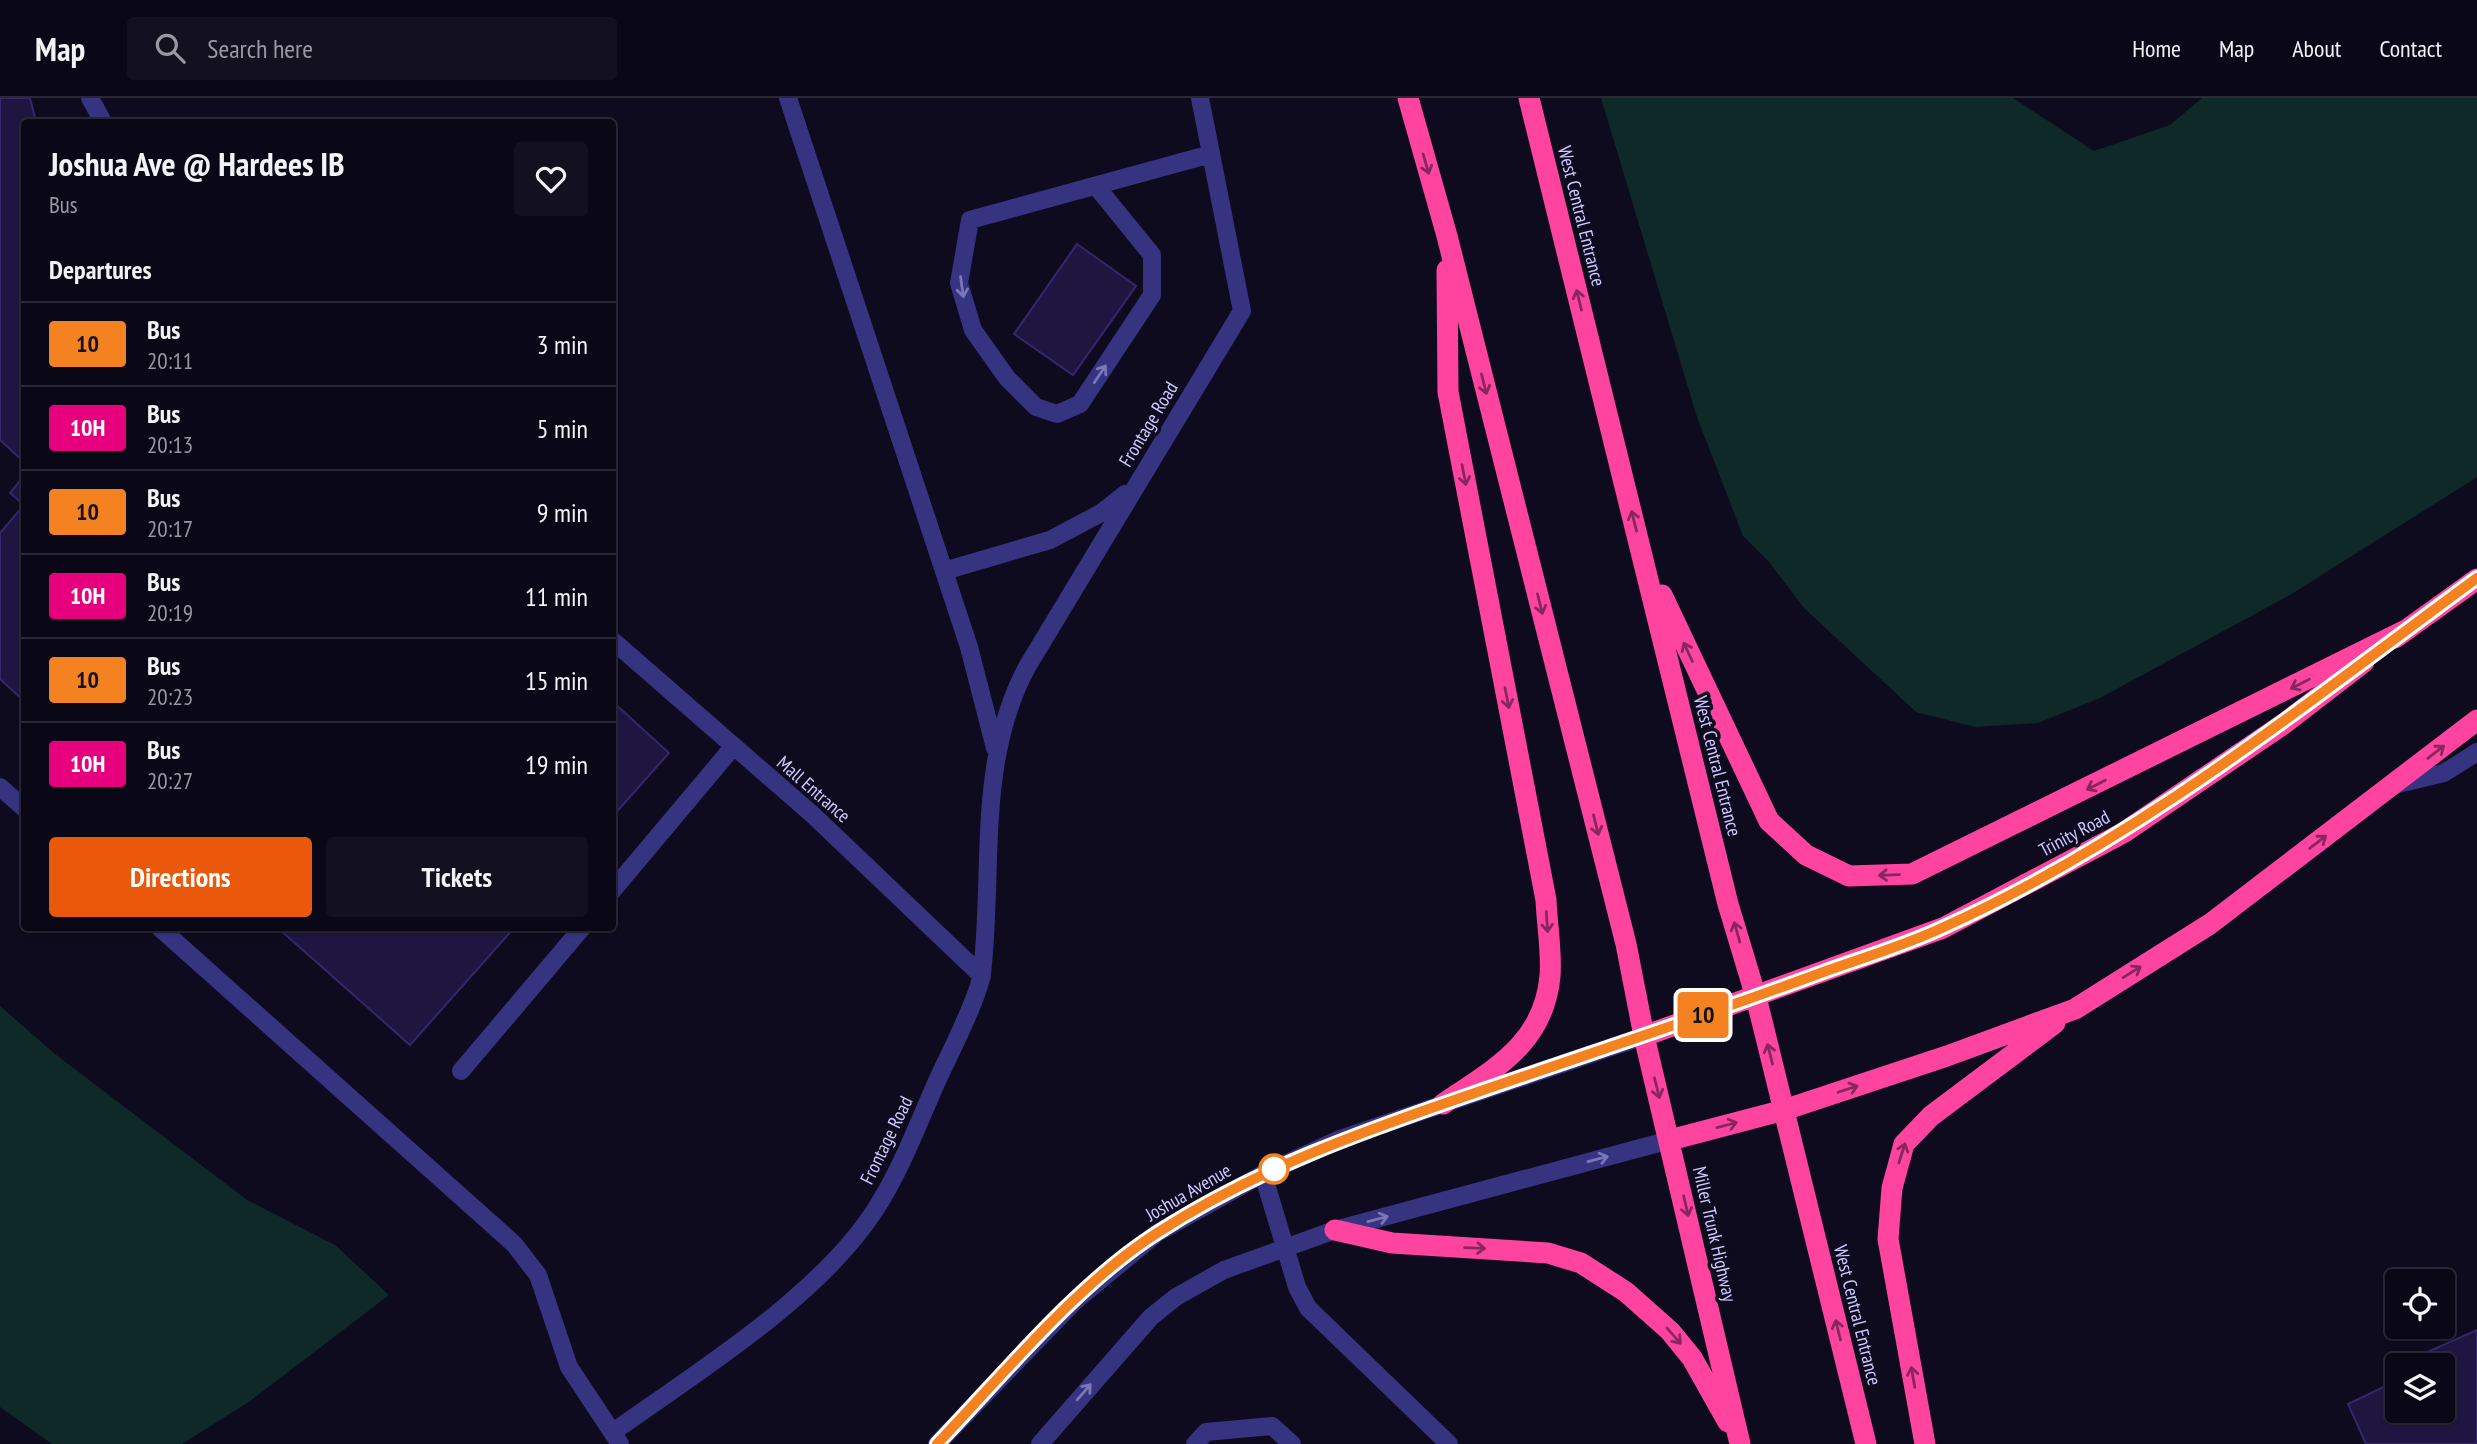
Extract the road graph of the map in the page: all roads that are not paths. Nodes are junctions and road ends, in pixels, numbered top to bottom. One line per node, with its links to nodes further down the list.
1 (90, 98): 6 (street)
2 (788, 98): 12 (street, Frontage Road)
3 (1200, 98): 7 (street, Frontage Road)
4 (1408, 98): 9 (highway, one-way to 9)
5 (1529, 98): 11 (highway, West Central Entrance, one-way to 5)
6 (101, 119)
7 (1211, 154): 8 (street); 10 (street, Frontage Road)
8 (1096, 187): 8 (street, one-way to 8)
9 (1447, 236): 29 (highway, one-way to 29); 31 (highway, one-way to 31)
10 (1133, 488): 12 (street); 18 (street, Frontage Road)
11 (1641, 552): 14 (highway, one-way to 11); 27 (highway, West Central Entrance, one-way to 11)
12 (944, 571): 18 (street, Frontage Road)
13 (2477, 579): 14 (highway, Trinity Road)
14 (2404, 631): 27 (highway, Trinity Road)
15 (616, 644): 17 (street, Mall Entrance)
16 (2477, 720): 20 (highway, one-way to 16)
17 (733, 747): 23 (street); 26 (street, Mall Entrance)
18 (996, 752): 26 (street, Frontage Road)
19 (2477, 752): 20 (street)
20 (2394, 785): 28 (highway, one-way to 20)
21 (0, 787): 22 (street)
22 (21, 805)
23 (616, 886)
24 (163, 931): 37 (street)
25 (579, 931): 30 (street)
26 (982, 976): 37 (street, Frontage Road)
27 (1756, 998): 29 (highway, Trinity Road); 32 (highway, West Central Entrance, one-way to 27)
28 (2075, 1009): 32 (highway, one-way to 28); 46 (highway, one-way to 28)
29 (1644, 1035): 31 (street, Joshua Avenue); 33 (highway, Miller Trunk Highway, one-way to 33)
30 (461, 1071)
31 (1443, 1104): 34 (street, Joshua Avenue)
32 (1784, 1110): 33 (highway, one-way to 32); 45 (highway, West Central Entrance, one-way to 32)
33 (1670, 1140): 35 (street, one-way to 33); 38 (highway, Miller Trunk Highway, one-way to 38)
34 (1263, 1174): 36 (street); 40 (street, Joshua Avenue)
35 (1335, 1230): 36 (street); 38 (highway, one-way to 38)
36 (1284, 1246): 41 (street, one-way to 36); 44 (street)
37 (616, 1438): 39 (street)
38 (1740, 1443)
39 (632, 1444)
40 (937, 1444)
41 (1040, 1444)
42 (1195, 1444): 43 (street)
43 (1292, 1444)
44 (1449, 1444)
45 (1866, 1444)
46 (1924, 1444)

